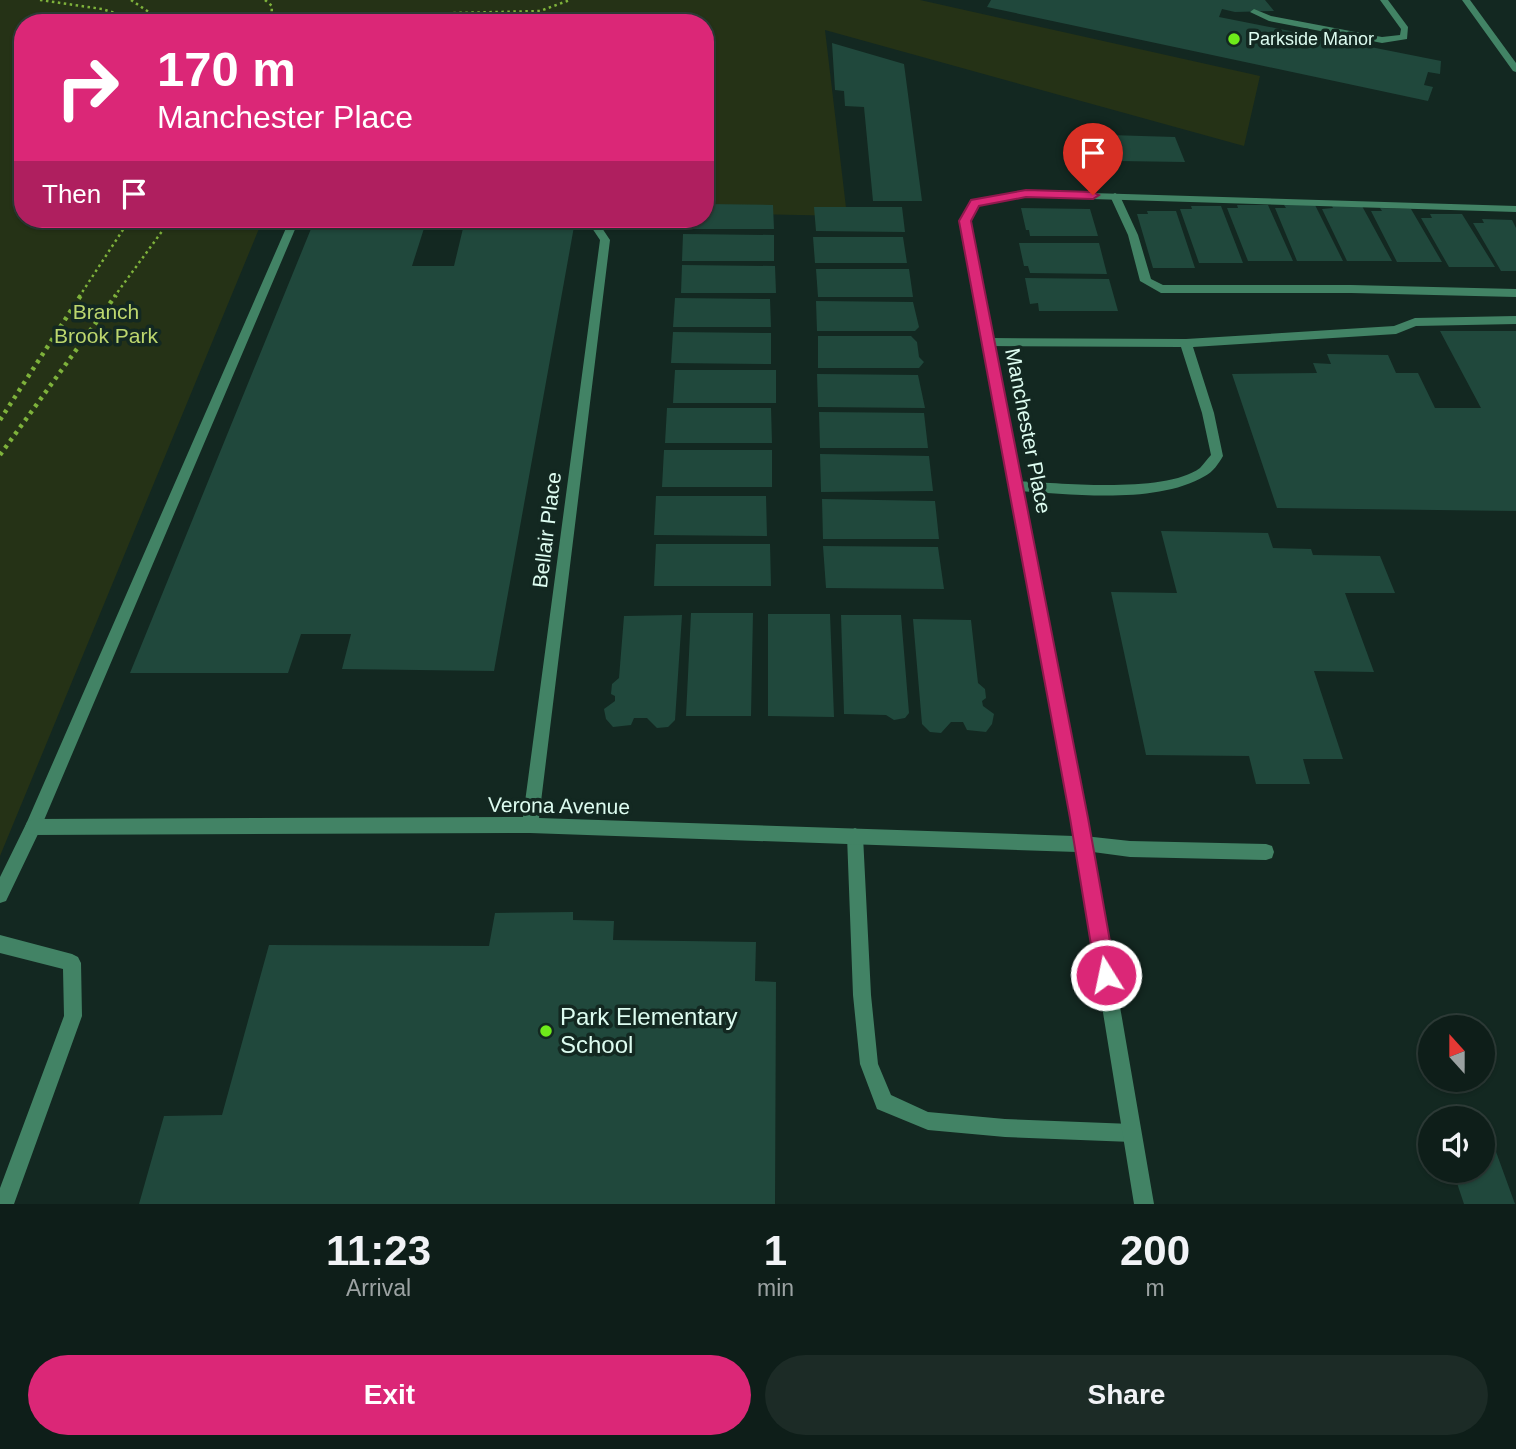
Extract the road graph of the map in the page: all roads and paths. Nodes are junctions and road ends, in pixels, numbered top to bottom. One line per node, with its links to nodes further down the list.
1 (40, 0): 7 (path)
2 (131, 0): 8 (path)
3 (570, 0): 9 (path)
4 (1384, 0): 6 (street)
5 (1466, 0): 10 (street)
6 (1254, 12)
7 (118, 14)
8 (152, 14)
9 (445, 14)
10 (1516, 69)
11 (1115, 196): 12 (street, Manchester Place); 17 (street); 19 (street, Manchester Place)
12 (1516, 209)
13 (124, 228): 21 (path)
14 (164, 228): 22 (path)
15 (290, 228): 25 (street)
16 (597, 228): 24 (street, Bellair Place)
17 (1516, 293)
18 (1516, 320): 20 (street)
19 (988, 342): 20 (street); 23 (street, Manchester Place)
20 (1186, 343): 23 (street)
21 (0, 419)
22 (0, 455)
23 (1016, 486): 27 (street, Manchester Place)
24 (530, 825): 25 (street, Verona Avenue); 26 (street, Verona Avenue)
25 (33, 827): 29 (street)
26 (855, 836): 27 (street, Verona Avenue); 31 (street)
27 (1084, 844): 28 (street, Verona Avenue); 31 (street, Manchester Place)
28 (1266, 852)
29 (0, 895)
30 (0, 944): 32 (street)
31 (1132, 1133): 33 (street, Manchester Place)
32 (4, 1204)
33 (1144, 1204)

